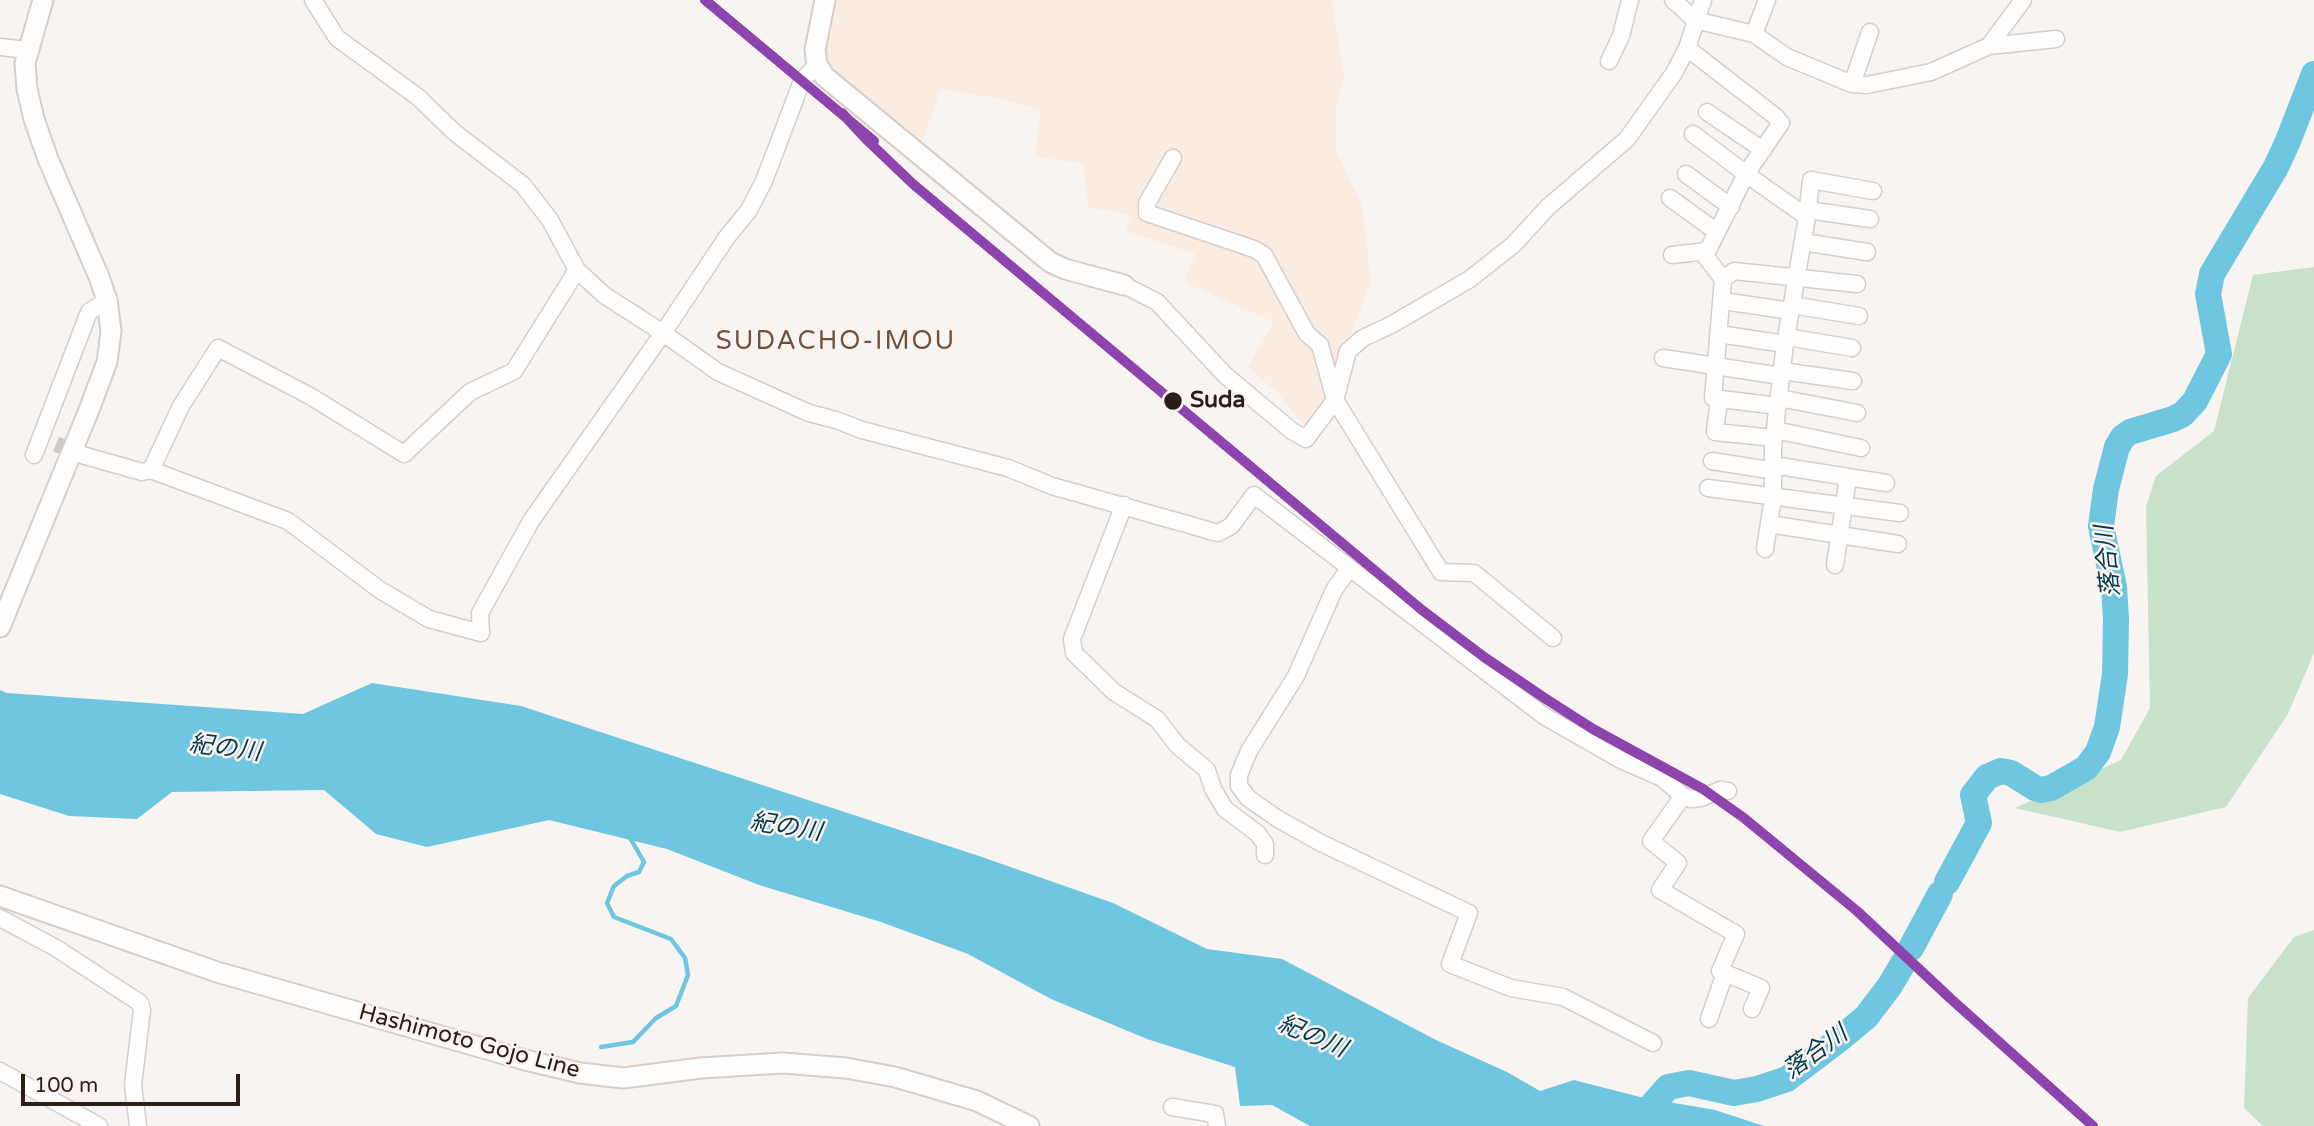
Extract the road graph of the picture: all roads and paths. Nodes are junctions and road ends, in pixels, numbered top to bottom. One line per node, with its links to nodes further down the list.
1 (43, 0): 16 (main road)
2 (313, 0): 36 (street)
3 (825, 0): 18 (main road)
4 (1630, 0): 17 (street)
5 (1673, 0): 9 (street)
6 (1703, 0): 9 (street)
7 (1767, 0): 11 (street)
8 (2023, 0): 13 (street)
9 (1695, 20): 11 (street); 15 (street)
10 (1870, 32): 19 (street)
11 (1754, 34): 19 (street)
12 (2056, 39): 13 (street)
13 (1989, 46): 19 (street)
14 (0, 47): 16 (street)
15 (1687, 48): 22 (street); 54 (street)
16 (27, 50): 41 (main road)
17 (1609, 61)
18 (817, 64): 40 (main road); 45 (street)
19 (1852, 84)
20 (1707, 112): 22 (street)
21 (1693, 134): 25 (street)
22 (1763, 150): 25 (street)
23 (1173, 158): 54 (street)
24 (1686, 174): 28 (street)
25 (1746, 174): 28 (street); 29 (street)
26 (1873, 191): 29 (street)
27 (1670, 198): 31 (street)
28 (1731, 207): 31 (street)
29 (1808, 213): 30 (street); 32 (street)
30 (1870, 219)
31 (1717, 232): 33 (street)
32 (1803, 242): 34 (street); 38 (street)
33 (1707, 251): 35 (street); 37 (street)
34 (1867, 252)
35 (1672, 255)
36 (577, 270): 45 (street); 63 (street)
37 (1723, 279): 38 (street); 42 (street)
38 (1795, 279): 39 (street); 43 (street)
39 (1857, 284)
40 (1124, 285): 54 (street)
41 (107, 300): 60 (street); 77 (main road)
42 (1723, 301): 43 (street); 46 (street)
43 (1791, 308): 44 (street); 47 (street)
44 (1858, 316)
45 (663, 333): 63 (street); 68 (street)
46 (1719, 334): 47 (street); 50 (street)
47 (1786, 341): 48 (street); 51 (street)
48 (1852, 348)
49 (1663, 358): 50 (street)
50 (1716, 367): 51 (street); 53 (street)
51 (1782, 374): 52 (street); 55 (street)
52 (1853, 382)
53 (1719, 399): 55 (street); 57 (street)
54 (1335, 400): 78 (street)
55 (1778, 402): 56 (street); 57 (street)
56 (1857, 413)
57 (1774, 434): 58 (street); 62 (street)
58 (1861, 449)
59 (82, 455): 63 (street)
60 (34, 456)
61 (1712, 461): 62 (street)
62 (1774, 468): 64 (street); 67 (street)
63 (151, 470)
64 (1848, 478): 65 (street); 69 (street)
65 (1886, 483)
66 (1708, 488): 67 (street)
67 (1773, 498): 69 (street); 71 (street)
68 (1125, 505): 76 (street); 81 (street)
69 (1845, 506): 70 (street); 72 (street)
70 (1900, 513)
71 (1769, 524): 72 (street); 74 (street)
72 (1841, 537): 73 (street); 75 (street)
73 (1898, 544)
74 (1765, 550)
75 (1835, 565)
76 (1349, 569): 80 (street); 87 (street)
77 (0, 627)
78 (1553, 638)
79 (1715, 793): 80 (street)
80 (1683, 796): 84 (street)
81 (1265, 855)
82 (0, 896): 90 (main road, Hashimoto Gojo Line)
83 (0, 918): 92 (street)
84 (1725, 974): 85 (street); 86 (street)
85 (1752, 1009)
86 (1709, 1019)
87 (1653, 1043)
88 (0, 1071): 91 (street)
89 (1172, 1107): 93 (street)
90 (1026, 1125)
91 (99, 1126)
92 (138, 1126)
93 (1217, 1126)

